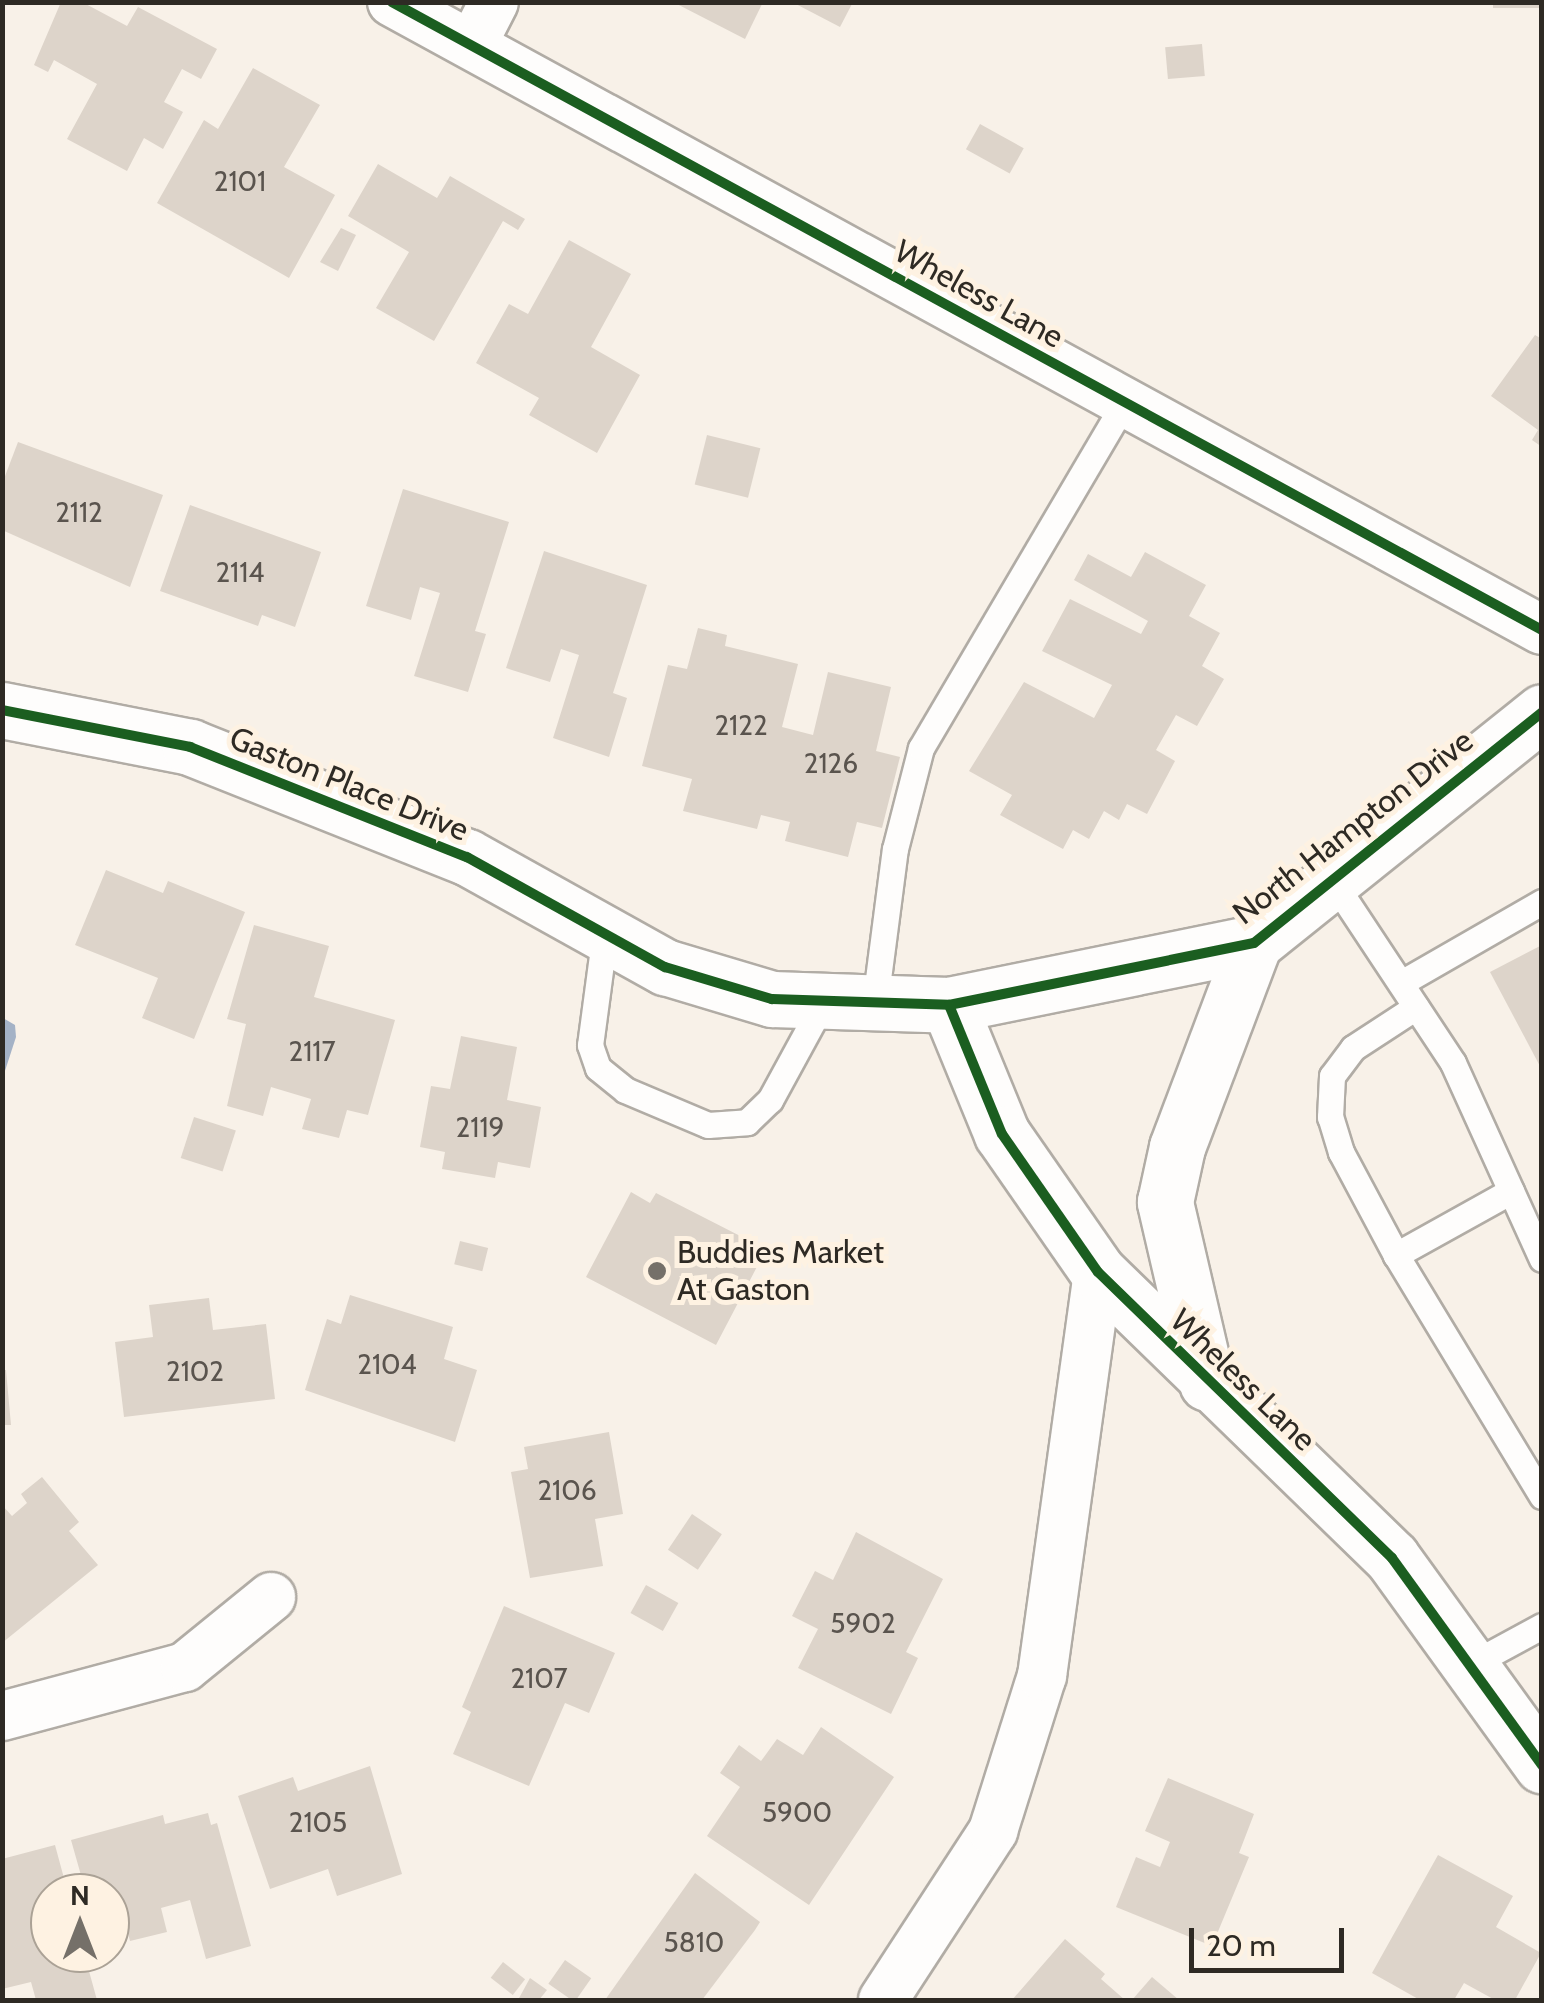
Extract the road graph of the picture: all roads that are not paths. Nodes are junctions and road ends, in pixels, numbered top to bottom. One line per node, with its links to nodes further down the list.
1 (392, 2): 3 (street, Wheless Lane)
2 (494, 2): 3 (street)
3 (472, 45): 4 (street, Wheless Lane)
4 (1125, 402): 5 (street, Wheless Lane); 13 (lane)
5 (1542, 630)
6 (2, 710): 10 (street, Gaston Place Drive)
7 (1542, 712): 8 (street, North Hampton Drive)
8 (1332, 880): 11 (street, North Hampton Drive); 12 (lane)
9 (1542, 902): 12 (lane)
10 (605, 933): 13 (street, Gaston Place Drive); 13 (lane)
11 (1254, 943): 14 (street, North Hampton Drive); 20 (street)
12 (1401, 984): 15 (lane)
13 (849, 1002): 14 (street, Gaston Place Drive)
14 (948, 1005): 19 (street, Wheless Lane)
15 (1416, 1007): 16 (lane); 17 (lane)
16 (1511, 1191): 17 (lane); 18 (lane)
17 (1396, 1255): 21 (lane)
18 (1542, 1259)
19 (1098, 1272): 20 (street, Wheless Lane); 27 (street)
20 (1207, 1384): 24 (street, Wheless Lane)
21 (1542, 1496)
22 (271, 1596): 25 (street)
23 (1542, 1626): 24 (lane)
24 (1468, 1666): 26 (street, Wheless Lane)
25 (2, 1716)
26 (1542, 1765)
27 (883, 2000)

